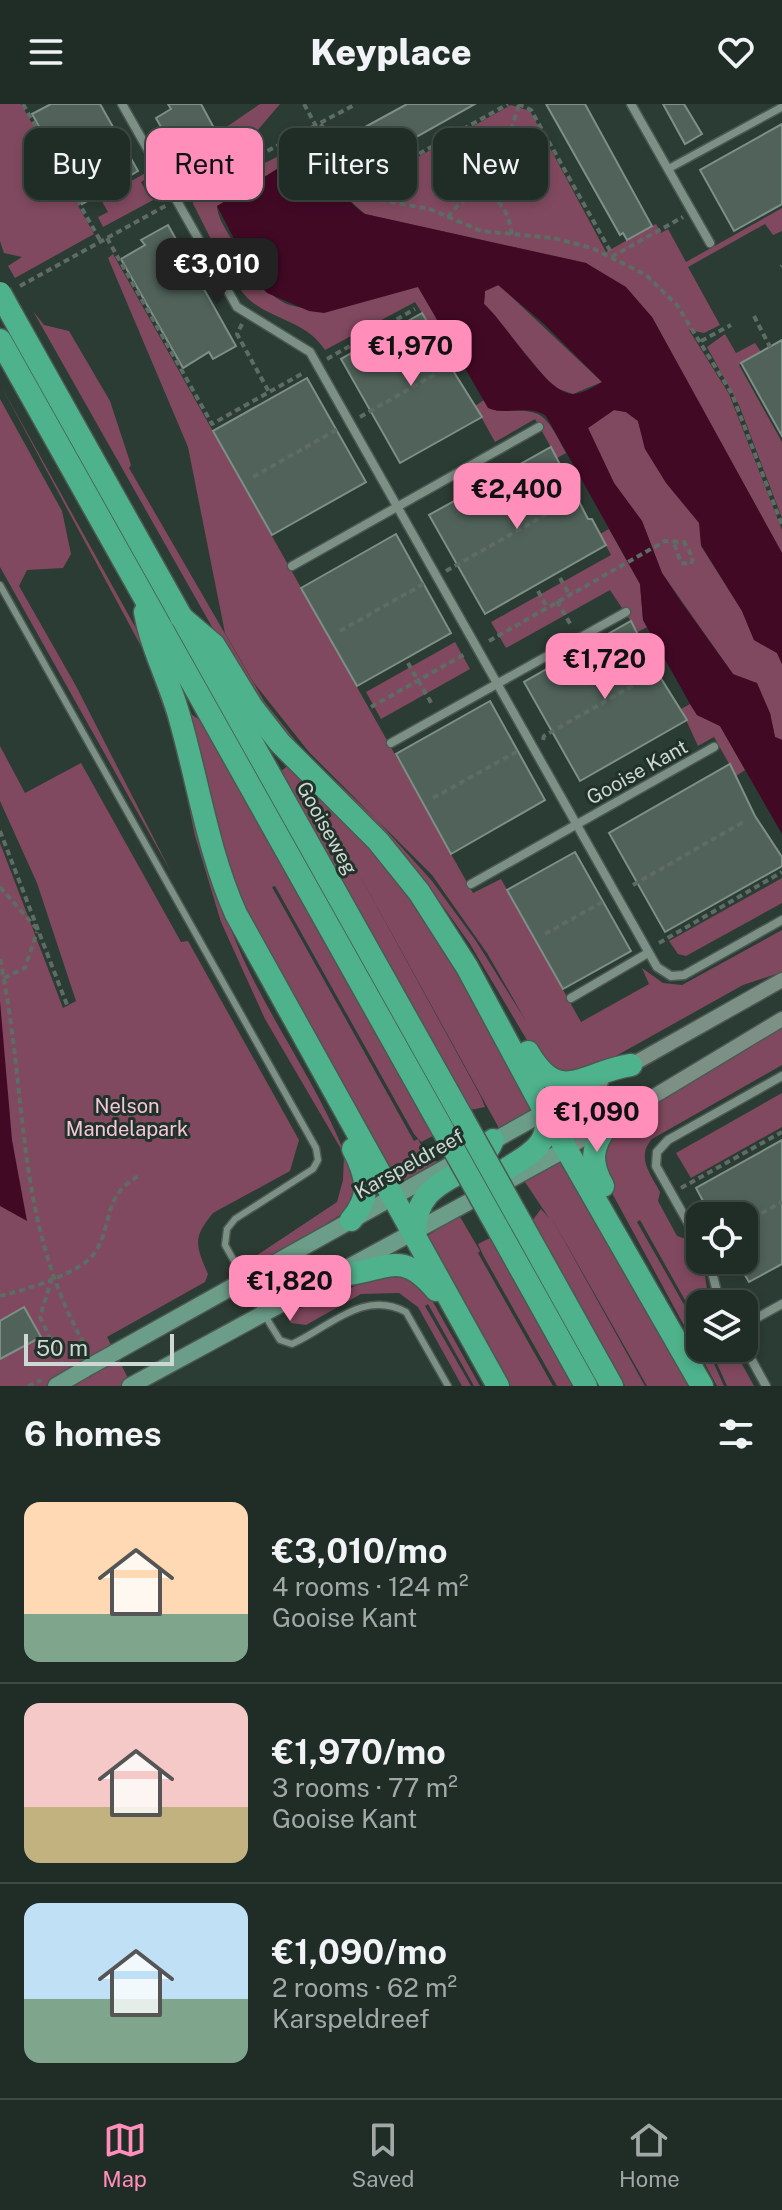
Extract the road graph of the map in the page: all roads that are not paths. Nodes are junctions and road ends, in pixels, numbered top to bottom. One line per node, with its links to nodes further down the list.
1 (122, 104): 9 (street, Gooise Kant)
2 (631, 104): 4 (street)
3 (782, 107): 4 (street)
4 (668, 169): 5 (street)
5 (710, 243)
6 (7, 299): 14 (highway, Gooiseweg)
7 (0, 340): 12 (highway, Gooiseweg)
8 (539, 427): 9 (street)
9 (397, 506): 10 (street); 15 (street, Gooise Kant)
10 (292, 566)
11 (0, 585): 41 (lane)
12 (141, 591): 28 (highway); 30 (highway, Gooiseweg)
13 (626, 612): 15 (street)
14 (181, 617): 25 (highway); 30 (highway, Gooiseweg)
15 (497, 684): 16 (street); 18 (street, Gooise Kant)
16 (391, 743)
17 (714, 747): 18 (street, Gooise Kant)
18 (576, 824): 19 (street, Gooise Kant); 21 (street, Gooise Kant)
19 (471, 884)
20 (782, 920): 21 (street, Gooise Kant)
21 (647, 952): 23 (street)
22 (782, 980): 26 (street, Karspeldreef)
23 (571, 998)
24 (782, 1019): 31 (street)
25 (499, 1024): 26 (highway); 29 (highway)
26 (631, 1065): 29 (street, Karspeldreef)
27 (782, 1076): 36 (street)
28 (345, 1110): 35 (highway); 37 (highway)
29 (545, 1112): 32 (main road, Karspeldreef); 33 (highway); 34 (highway)
30 (453, 1125): 51 (highway, Gooiseweg, bridge); 52 (highway, Gooiseweg, bridge)
31 (607, 1126): 33 (street); 38 (highway)
32 (493, 1140): 35 (main road, Karspeldreef); 39 (highway)
33 (568, 1148): 34 (main road); 38 (highway)
34 (482, 1195): 39 (main road)
35 (394, 1196): 37 (main road, Karspeldreef); 39 (highway)
36 (686, 1218)
37 (351, 1220): 41 (main road, Karspeldreef)
38 (615, 1232): 53 (highway)
39 (415, 1233): 40 (main road); 45 (highway)
40 (339, 1275): 43 (main road); 45 (highway)
41 (245, 1280): 43 (lane); 47 (main road, Karspeldreef, bridge)
42 (782, 1304): 44 (street)
43 (263, 1314): 48 (main road); 49 (lane)
44 (758, 1317)
45 (481, 1355): 50 (highway)
46 (753, 1362): 54 (street)
47 (56, 1386)
48 (131, 1386)
49 (448, 1386)
50 (498, 1386)
51 (586, 1386)
52 (612, 1386)
53 (702, 1386)
54 (766, 1386)

